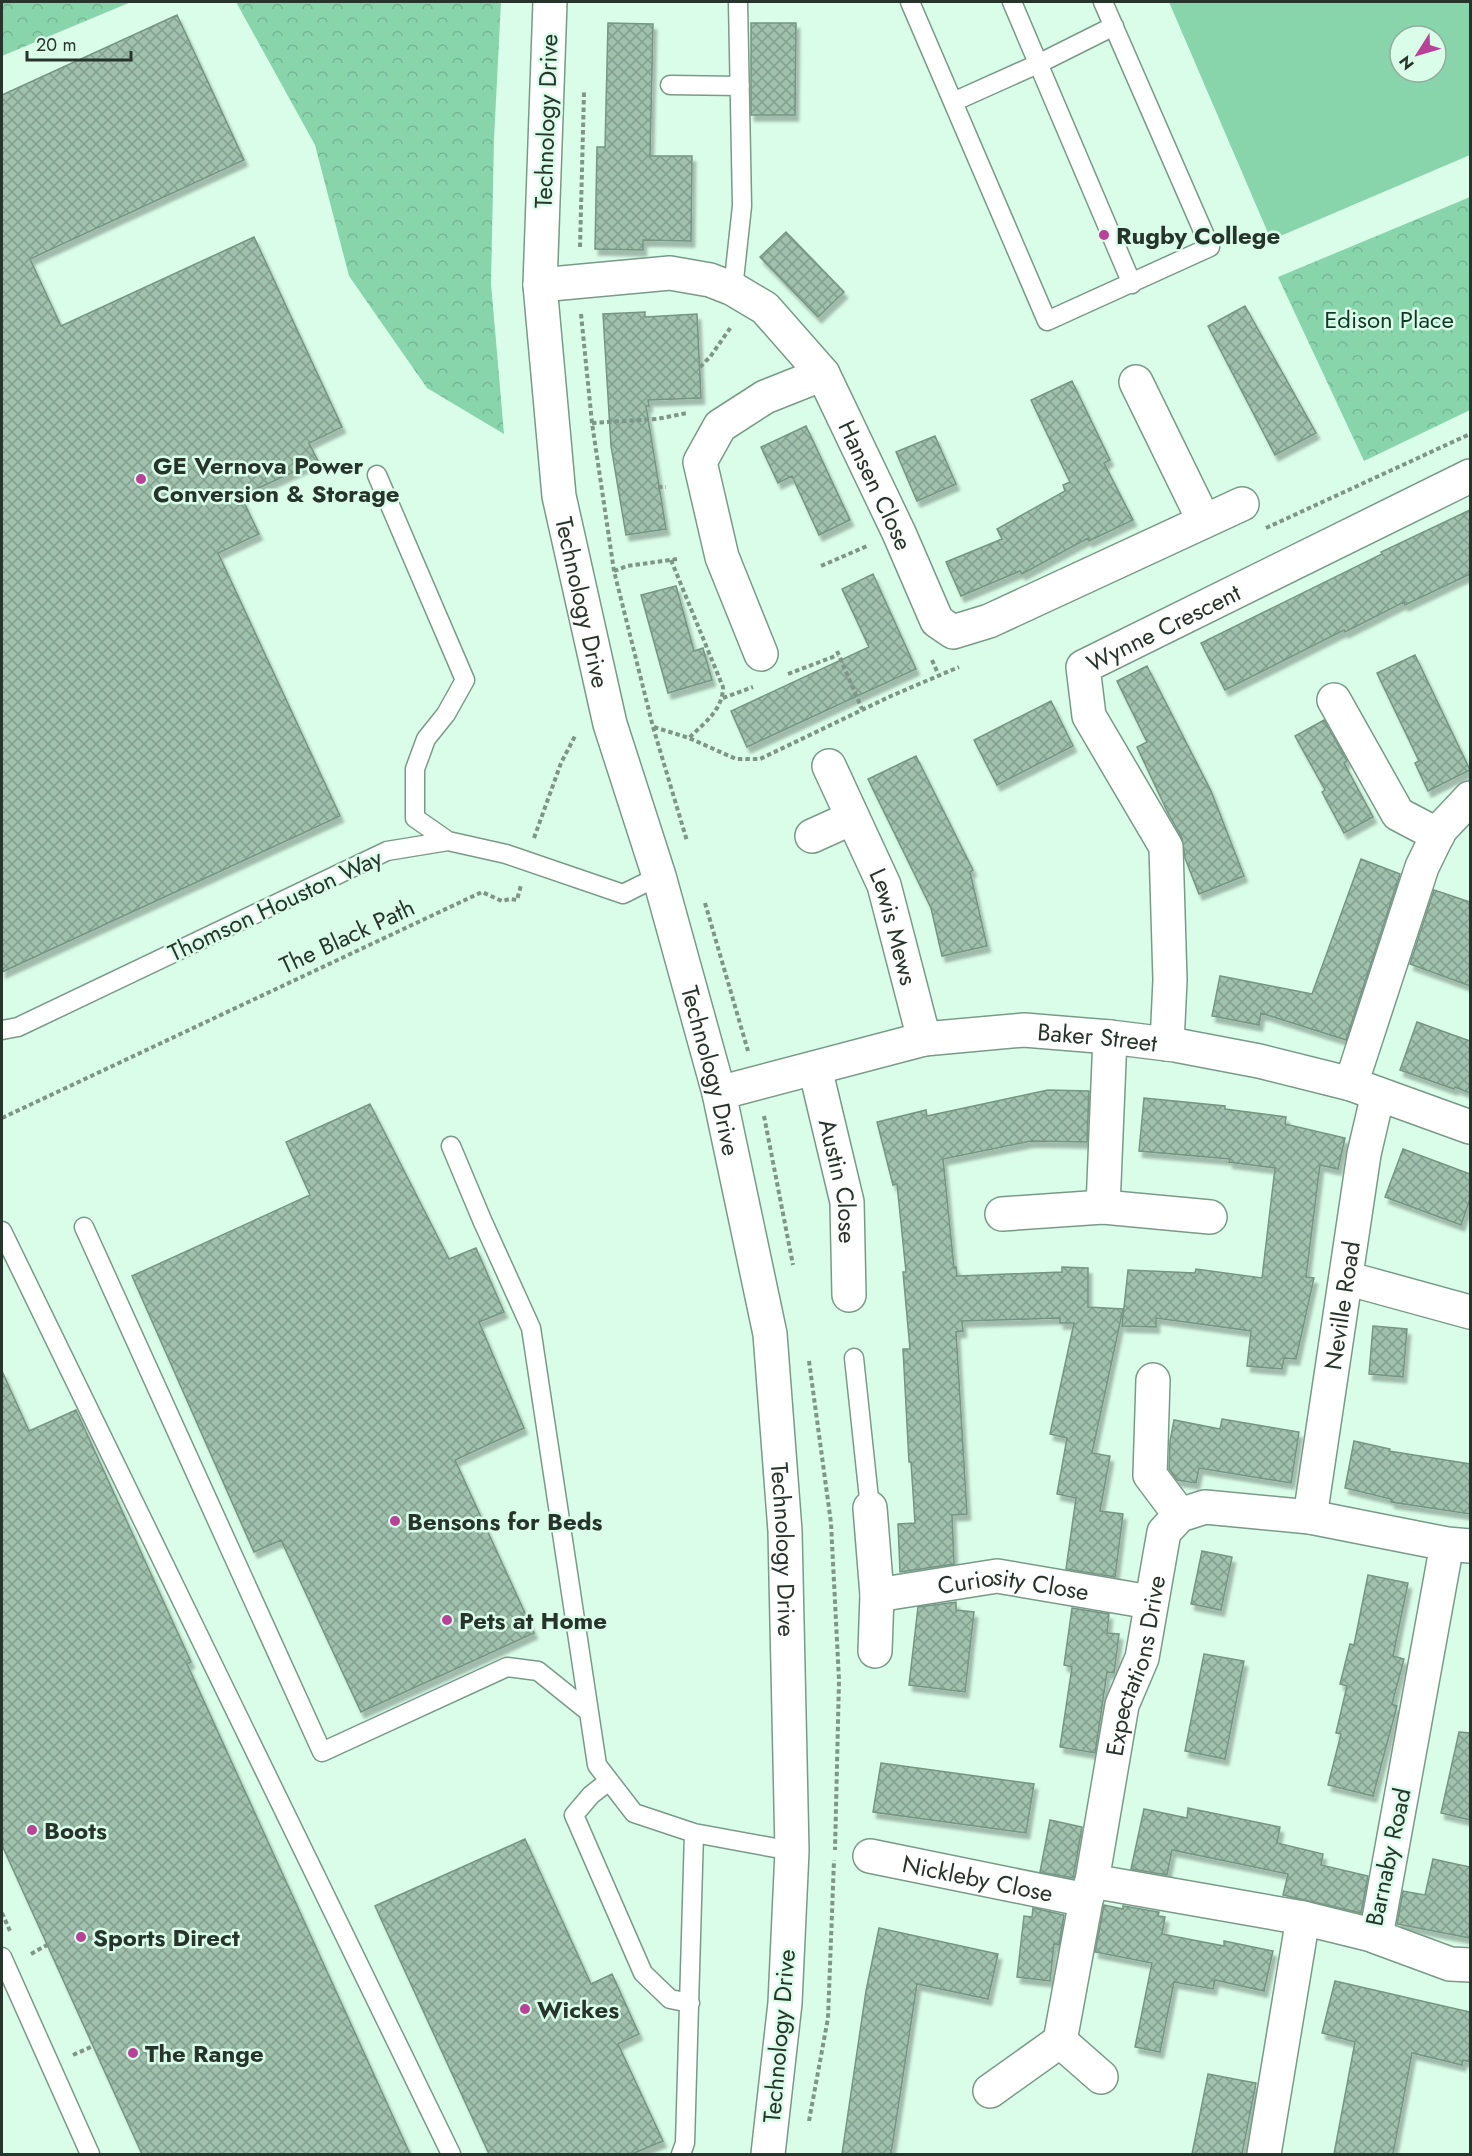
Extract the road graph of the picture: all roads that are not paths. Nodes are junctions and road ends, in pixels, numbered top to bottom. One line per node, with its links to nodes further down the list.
1 (550, 2): 12 (street, Technology Drive)
2 (738, 2): 9 (lane)
3 (910, 2): 10 (lane)
4 (1012, 2): 7 (lane)
5 (1103, 2): 6 (lane)
6 (1113, 26): 7 (lane); 11 (lane)
7 (1040, 63): 10 (lane); 11 (lane)
8 (669, 85): 9 (lane)
9 (740, 86): 13 (lane)
10 (953, 102): 11 (lane)
11 (1132, 284)
12 (540, 285): 13 (street, Hansen Close); 28 (street, Technology Drive)
13 (739, 292): 14 (street, Hansen Close)
14 (823, 374): 19 (street, Hansen Close); 20 (street)
15 (1136, 382): 19 (street)
16 (377, 475): 27 (lane)
17 (1470, 476): 32 (street, Wynne Crescent)
18 (1242, 504): 19 (street, Hansen Close)
19 (1204, 521)
20 (772, 665)
21 (1334, 700): 25 (street)
22 (829, 766): 24 (street, Lewis Mews)
23 (1470, 798): 25 (street)
24 (852, 818): 26 (street); 31 (street, Lewis Mews)
25 (1438, 835): 34 (street)
26 (812, 836)
27 (448, 841): 28 (lane, Thomson Houston Way); 29 (lane, Thomson Houston Way)
28 (659, 876): 35 (street, Technology Drive)
29 (2, 1030)
30 (1110, 1037): 31 (street, Baker Street); 32 (street, Baker Street); 38 (street)
31 (924, 1039): 33 (street, Baker Street)
32 (1167, 1044): 34 (street, Baker Street)
33 (815, 1068): 35 (street, Baker Street); 44 (street, Austin Close)
34 (1365, 1089): 36 (street, Baker Street); 43 (street, Neville Road)
35 (719, 1093): 58 (street, Technology Drive)
36 (1470, 1127)
37 (451, 1146): 55 (lane)
38 (1103, 1207): 39 (street); 40 (street)
39 (1002, 1214)
40 (1210, 1217)
41 (84, 1227): 55 (lane)
42 (2, 1231): 70 (lane)
43 (1346, 1278): 45 (street); 50 (street, Neville Road)
44 (849, 1295)
45 (1470, 1312)
46 (854, 1358): 48 (lane)
47 (1153, 1380): 49 (street)
48 (870, 1508): 52 (street)
49 (1180, 1515): 50 (street); 53 (street, Expectations Drive)
50 (1310, 1517): 51 (street)
51 (1459, 1545): 62 (street, Barnaby Road)
52 (877, 1594): 53 (street, Curiosity Close); 54 (street)
53 (1150, 1602): 60 (street, Expectations Drive)
54 (875, 1651)
55 (589, 1712): 56 (lane)
56 (609, 1781): 57 (lane); 65 (lane)
57 (694, 1833): 58 (lane); 65 (lane)
58 (792, 1851): 72 (street, Technology Drive)
59 (870, 1856): 60 (street, Nickleby Close)
60 (1089, 1890): 61 (street); 66 (street, Expectations Drive)
61 (1303, 1918): 62 (street, Barnaby Road); 73 (street)
62 (1374, 1936): 64 (street)
63 (2, 1958): 69 (lane)
64 (1470, 1965)
65 (690, 2003): 71 (lane)
66 (1060, 2041): 67 (street); 68 (street)
67 (1101, 2077)
68 (990, 2091)
69 (90, 2154)
70 (451, 2154)
71 (681, 2154)
72 (768, 2154)
73 (1264, 2154)

